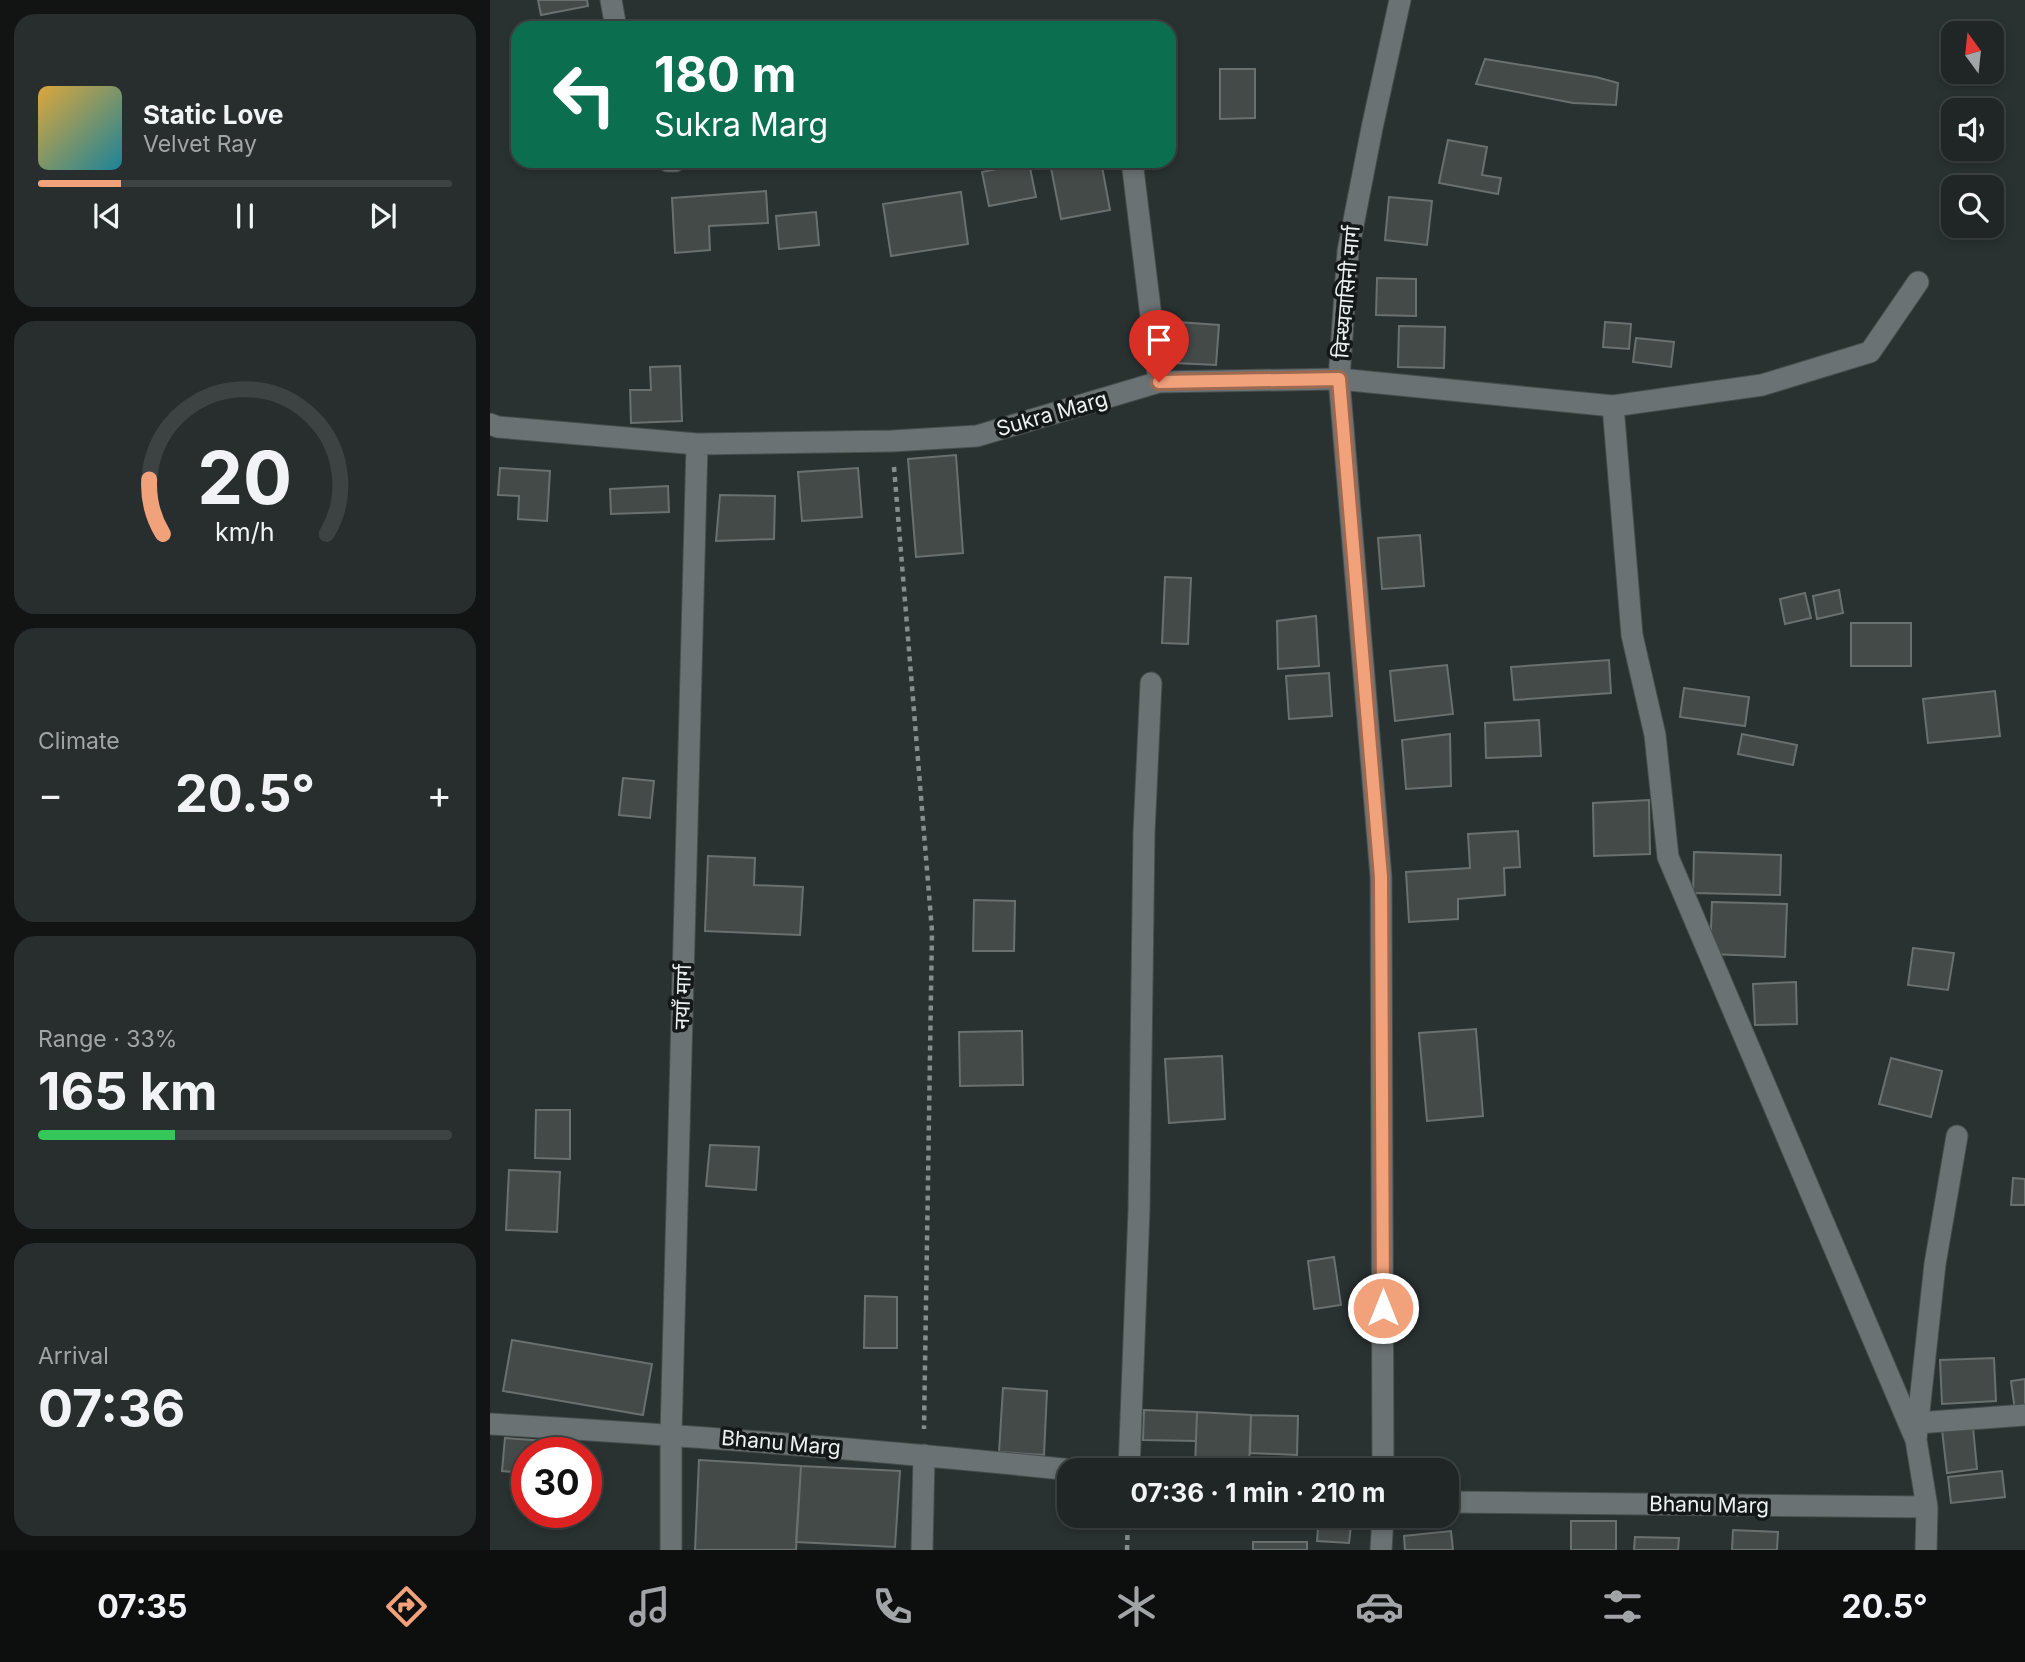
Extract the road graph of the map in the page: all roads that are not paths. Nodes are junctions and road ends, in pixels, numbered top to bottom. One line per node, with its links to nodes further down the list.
1 (611, 0): 3 (street)
2 (1400, 0): 6 (street, विन्ध्यवासिनी मार्ग)
3 (615, 21)
4 (1133, 168): 7 (street)
5 (1918, 282): 8 (street, Sukra Marg)
6 (1339, 379): 7 (street, Sukra Marg); 8 (street, Sukra Marg); 19 (street, विन्ध्यवासिनी मार्ग)
7 (1159, 382): 10 (street, Sukra Marg)
8 (1613, 406): 15 (street)
9 (490, 424): 10 (street, Sukra Marg)
10 (697, 444): 16 (street, नयाँ मार्ग)
11 (1151, 683): 18 (street)
12 (1957, 1136): 15 (street)
13 (2025, 1415): 15 (street)
14 (490, 1424): 16 (street, Bhanu Marg)
15 (1916, 1432): 22 (street)
16 (671, 1434): 17 (street, Bhanu Marg); 24 (street, नयाँ मार्ग)
17 (923, 1455): 20 (street, Bhanu Marg); 25 (street)
18 (1129, 1458)
19 (1383, 1458)
20 (1057, 1468)
21 (1459, 1502): 22 (street, Bhanu Marg)
22 (1927, 1507): 27 (street)
23 (1382, 1528): 26 (street)
24 (671, 1550)
25 (922, 1550)
26 (1381, 1550)
27 (1926, 1550)

